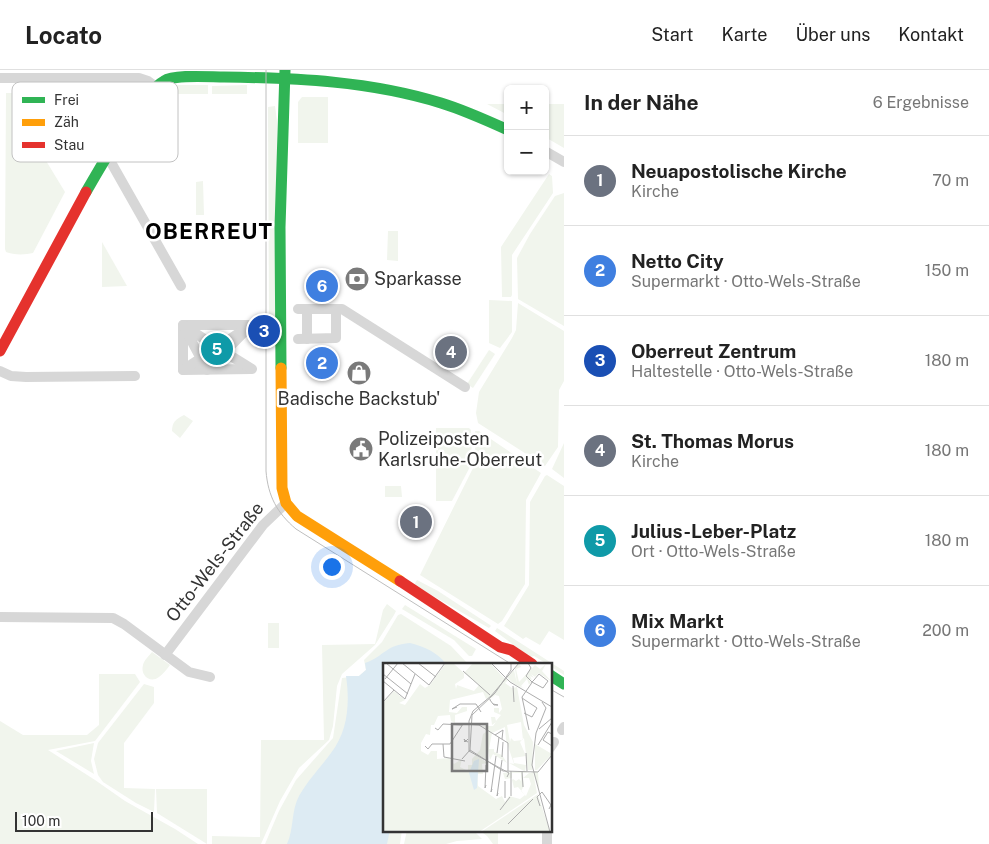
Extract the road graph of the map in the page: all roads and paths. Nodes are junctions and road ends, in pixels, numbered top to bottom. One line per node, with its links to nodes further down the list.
1 (284, 74): 4 (street); 5 (street); 21 (street, Otto-Wels-Straße)
2 (0, 78): 3 (street)
3 (149, 82)
4 (161, 82)
5 (504, 128)
6 (549, 153): 9 (street)
7 (105, 162): 14 (street)
8 (111, 162): 10 (street)
9 (564, 162)
10 (181, 286)
11 (338, 313): 11 (street); 20 (street)
12 (183, 325): 13 (street); 13 (street); 15 (street); 16 (street)
13 (221, 350): 15 (street); 17 (street); 17 (street)
14 (0, 351)
15 (201, 358): 16 (street); 17 (street)
16 (183, 370): 17 (street)
17 (207, 370)
18 (0, 371): 19 (street)
19 (136, 376)
20 (465, 387)
21 (286, 503): 23 (street, Otto-Wels-Straße); 24 (street)
22 (0, 617): 23 (street)
23 (164, 655): 25 (street)
24 (530, 663)
25 (210, 677)
26 (552, 677): 27 (street)
27 (564, 684)

